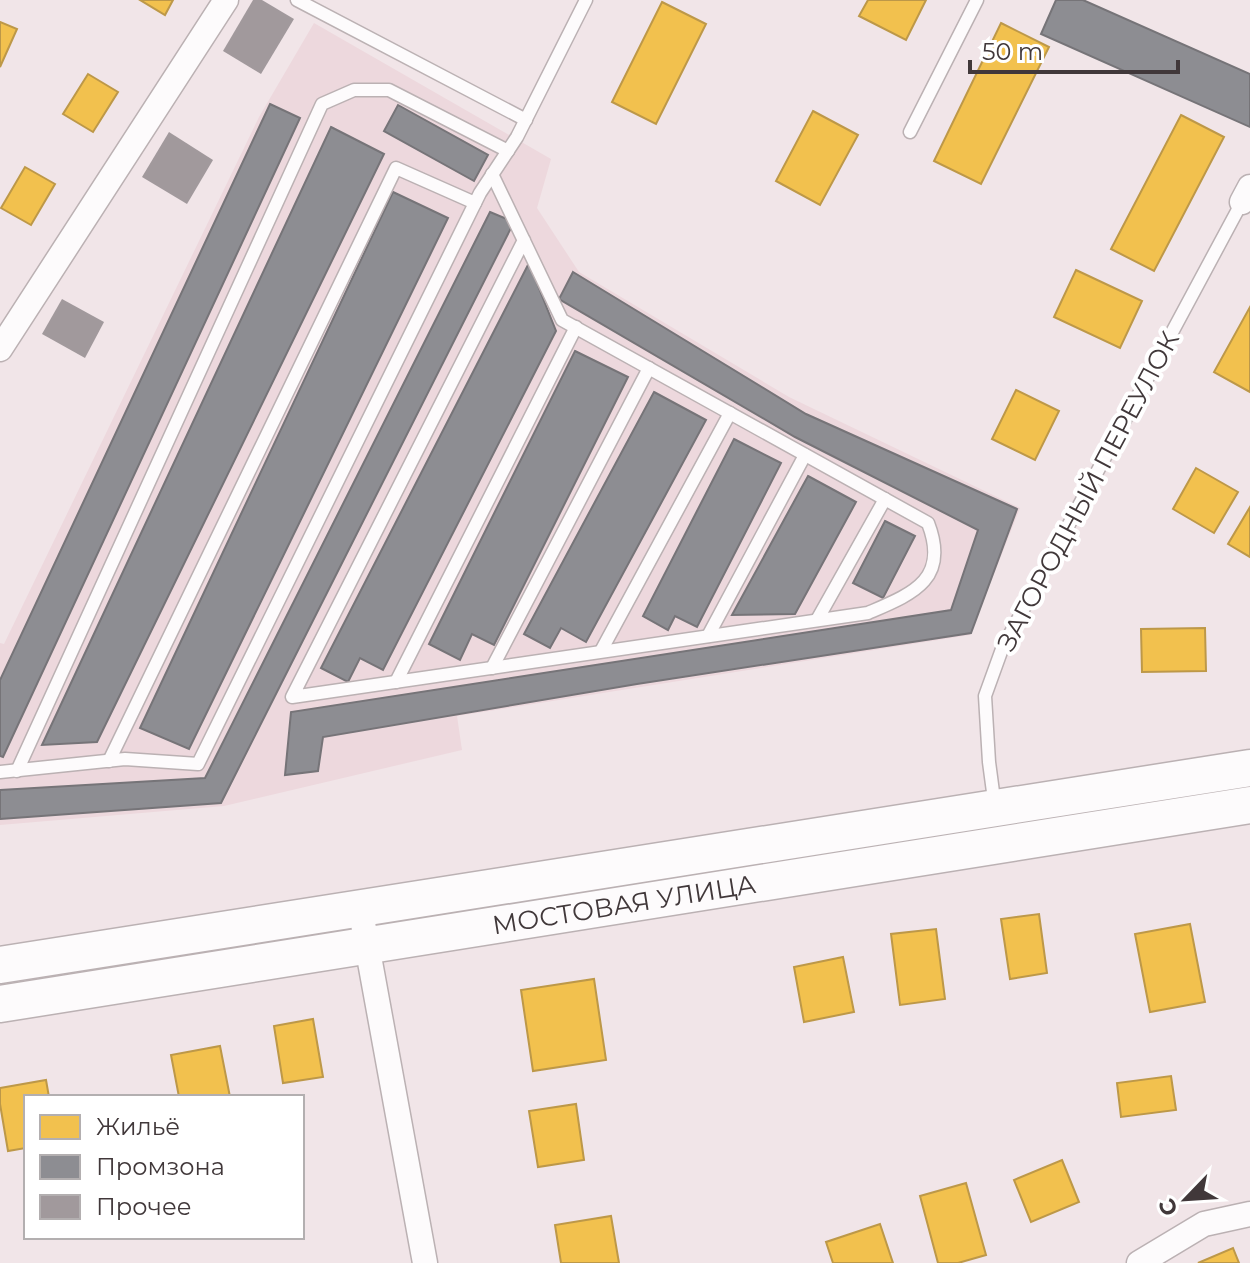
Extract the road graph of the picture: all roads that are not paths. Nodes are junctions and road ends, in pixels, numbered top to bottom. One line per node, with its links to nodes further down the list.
1 (226, 0): 13 (street)
2 (297, 0): 5 (lane)
3 (586, 0): 5 (lane)
4 (977, 0): 6 (lane)
5 (526, 120): 7 (lane)
6 (910, 132)
7 (508, 151): 8 (lane); 25 (lane)
8 (492, 174): 10 (lane); 11 (lane)
9 (1246, 194): 28 (lane, ЗАГОРОДНЫЙ ПЕРЕУЛОК)
10 (475, 203): 23 (lane); 23 (lane)
11 (524, 240): 12 (lane); 22 (lane)
12 (576, 327): 14 (lane); 22 (lane)
13 (0, 349)
14 (649, 368): 15 (lane); 21 (lane)
15 (730, 413): 16 (lane); 20 (lane)
16 (805, 455): 17 (lane); 19 (lane)
17 (885, 499): 18 (lane); 18 (lane)
18 (817, 620): 19 (lane)
19 (708, 636): 20 (lane)
20 (601, 651): 21 (lane)
21 (492, 668): 22 (lane)
22 (396, 682)
23 (109, 761): 25 (lane)
24 (1250, 768): 28 (main road, МОСТОВАЯ УЛИЦА)
25 (17, 771): 26 (lane)
26 (0, 772)
27 (1250, 805): 30 (main road, МОСТОВАЯ УЛИЦА)
28 (996, 810): 29 (main road, МОСТОВАЯ УЛИЦА)
29 (360, 907): 30 (street); 31 (main road, МОСТОВАЯ УЛИЦА)
30 (366, 947): 32 (main road, МОСТОВАЯ УЛИЦА); 34 (street)
31 (0, 965)
32 (0, 1004)
33 (1250, 1214): 35 (street)
34 (425, 1263)
35 (1139, 1263)

